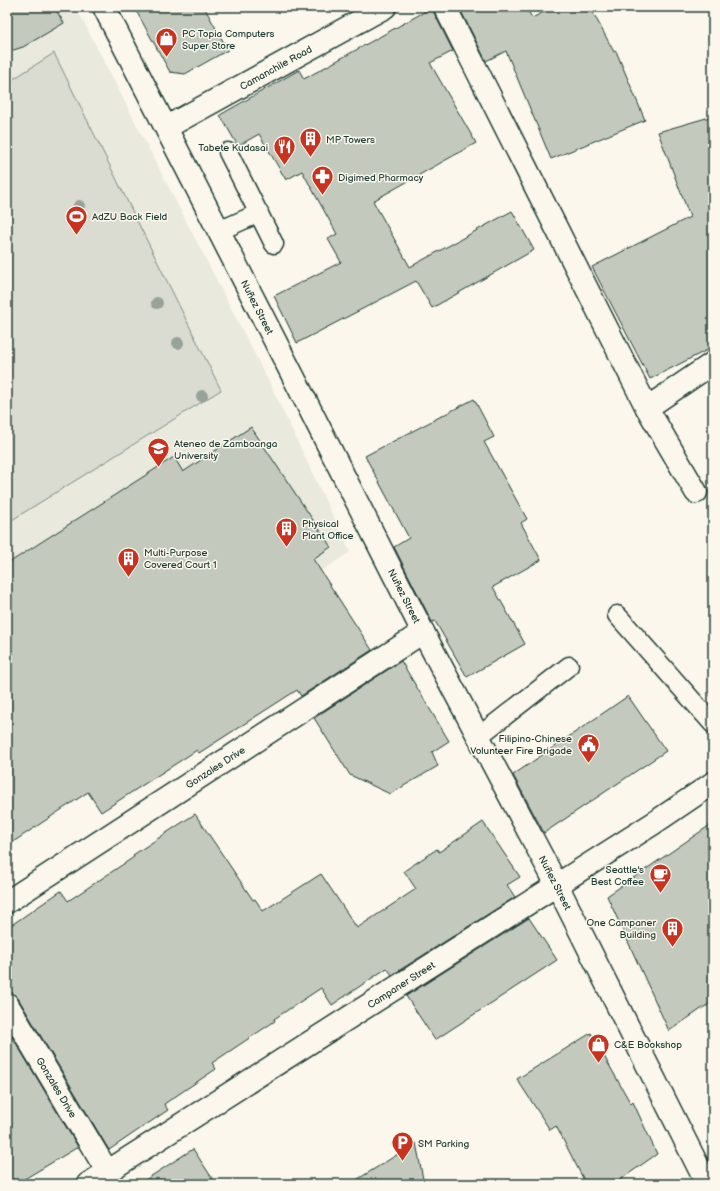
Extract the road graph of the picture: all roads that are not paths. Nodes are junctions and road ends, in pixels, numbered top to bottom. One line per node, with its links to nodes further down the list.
1 (104, 7): 4 (street, Nuñez Street)
2 (385, 7): 4 (street, Camanchile Road)
3 (445, 7): 10 (street)
4 (167, 128): 7 (street, Nuñez Street)
5 (228, 152): 6 (lane)
6 (259, 213): 7 (lane); 8 (lane)
7 (219, 231): 13 (street, Nuñez Street)
8 (274, 244)
9 (713, 362): 10 (street)
10 (647, 408): 11 (street)
11 (696, 492)
12 (617, 615): 15 (lane)
13 (423, 632): 16 (street, Nuñez Street); 19 (street, Gonzales Drive)
14 (569, 666): 16 (lane)
15 (713, 724)
16 (479, 736): 18 (street, Nuñez Street)
17 (713, 783): 18 (street, Campaner Street)
18 (557, 885): 21 (street, Campaner Street); 23 (street, Nuñez Street)
19 (7, 902)
20 (7, 1004): 21 (street, Gonzales Drive)
21 (107, 1171): 22 (street, Campaner Street)
22 (88, 1184)
23 (707, 1184)

